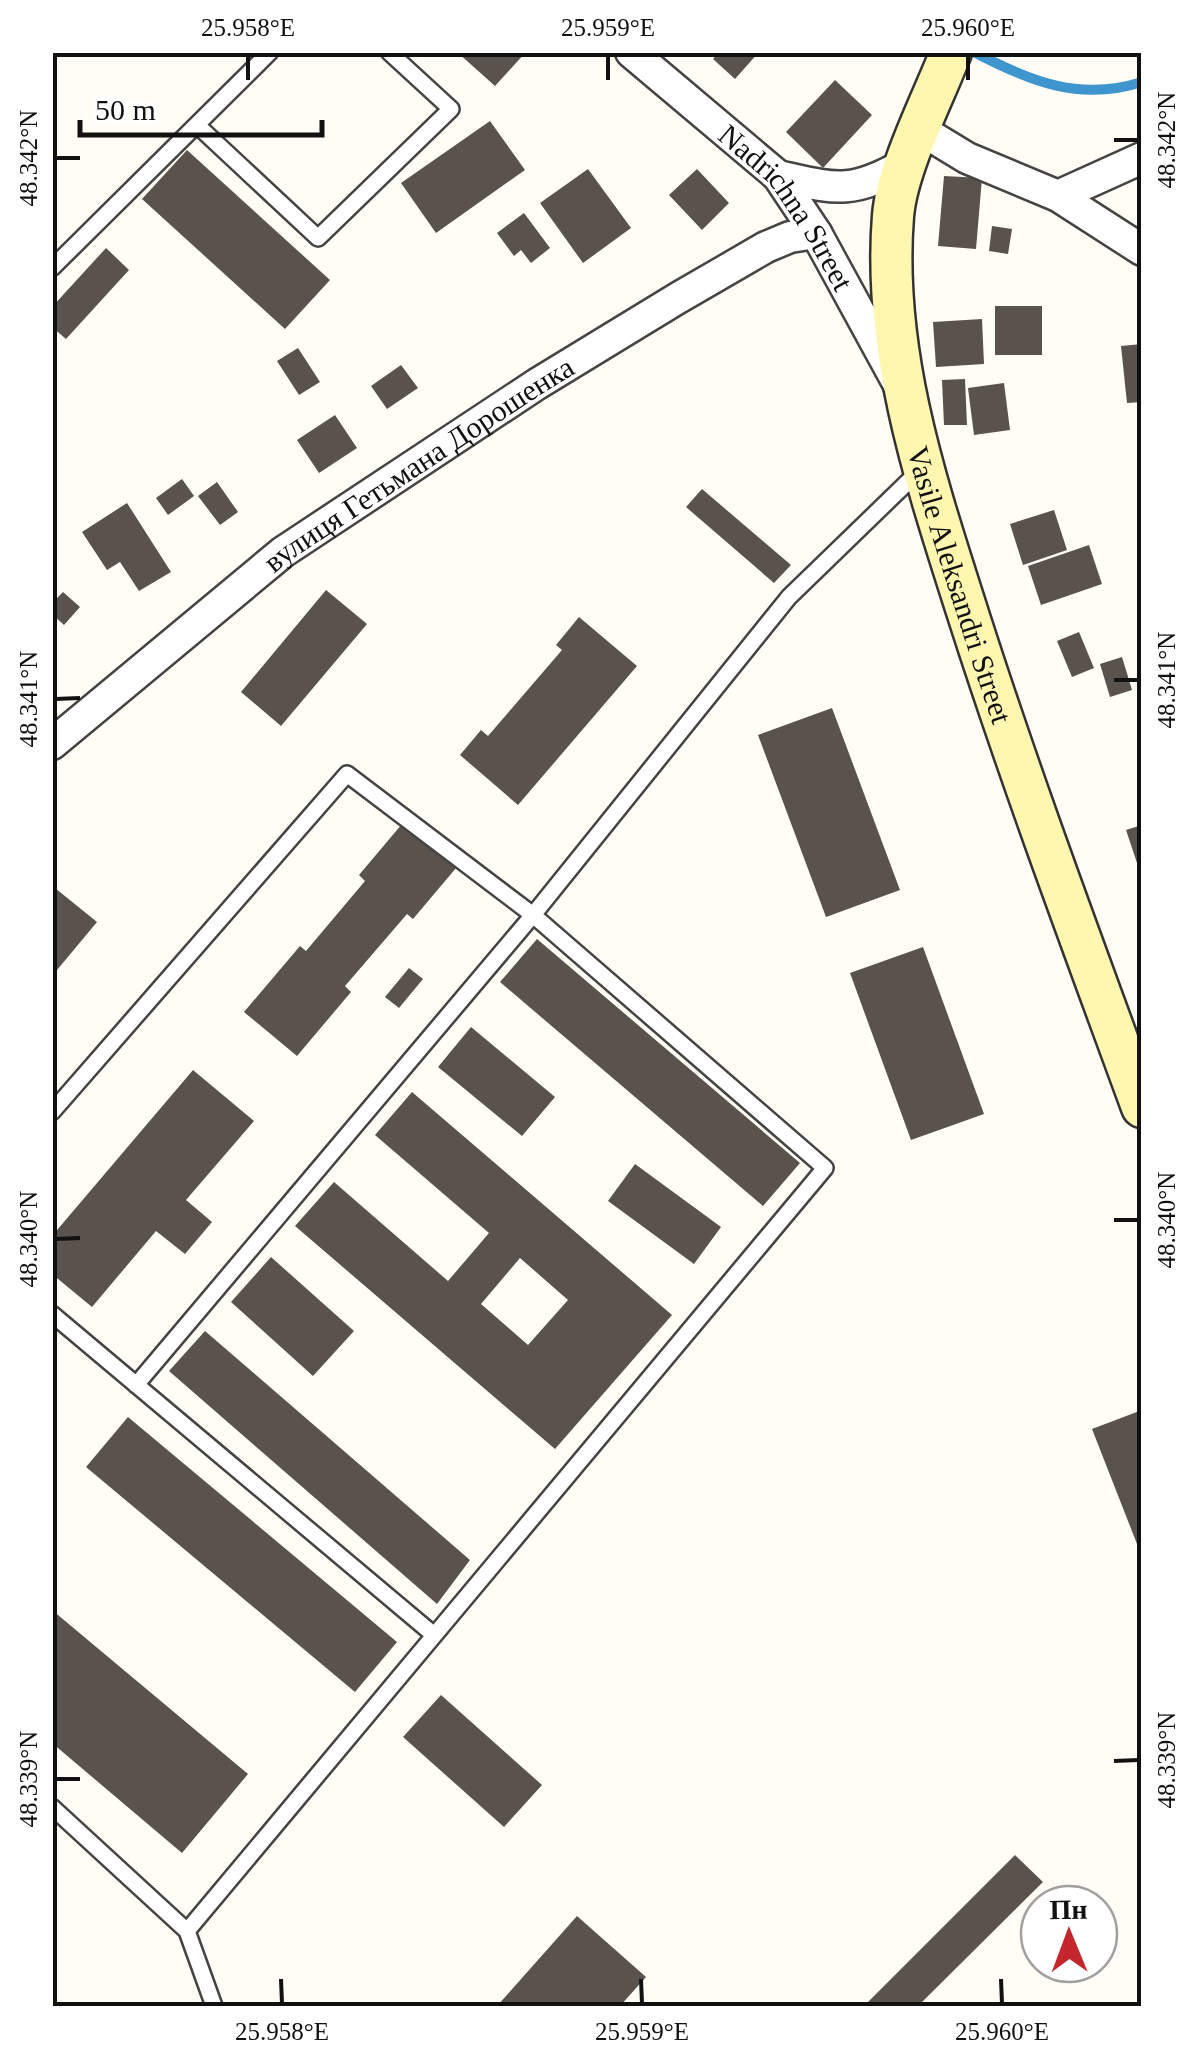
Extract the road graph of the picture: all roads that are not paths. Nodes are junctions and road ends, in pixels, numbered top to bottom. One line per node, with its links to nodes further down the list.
1 (270, 52): 5 (lane)
2 (388, 52): 5 (lane)
3 (631, 52): 8 (street, Nadrichna Street)
4 (949, 58): 6 (main road, Vasile Aleksandri Street)
5 (198, 126): 12 (lane)
6 (913, 147): 8 (street); 9 (street); 13 (main road, Vasile Aleksandri Street)
7 (1142, 158): 9 (street)
8 (778, 176): 10 (street, Nadrichna Street)
9 (1058, 196): 11 (street)
10 (816, 233): 13 (street, Nadrichna Street); 15 (street, вулиця Гетьмана Дорошенка)
11 (1142, 250)
12 (52, 268)
13 (904, 395): 14 (main road, Vasile Aleksandri Street)
14 (922, 468): 16 (lane); 17 (main road, Vasile Aleksandri Street)
15 (52, 744)
16 (534, 914): 18 (lane); 20 (lane); 21 (lane)
17 (1142, 1107)
18 (52, 1112)
19 (52, 1314): 20 (lane)
20 (136, 1385): 21 (lane)
21 (434, 1635): 23 (lane)
22 (52, 1807): 23 (lane)
23 (188, 1931): 24 (lane)
24 (214, 2006)

